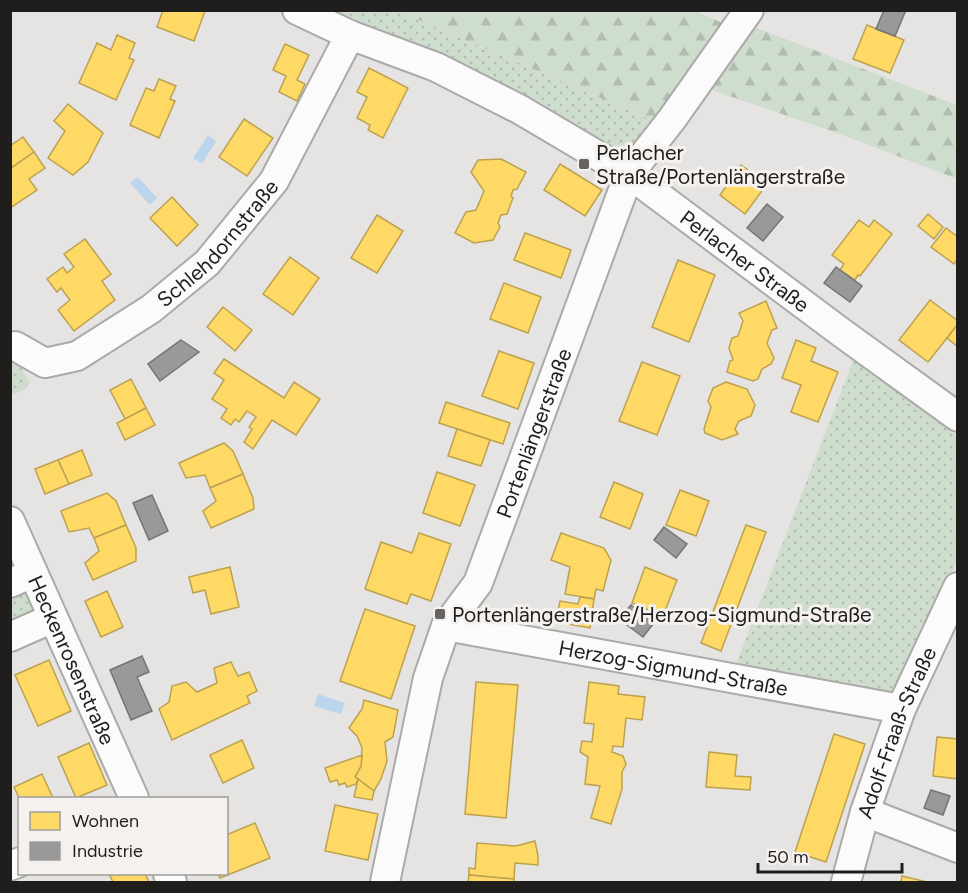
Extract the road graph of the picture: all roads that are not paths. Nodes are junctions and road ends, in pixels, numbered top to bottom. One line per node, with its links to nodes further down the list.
1 (297, 10): 3 (street, Perlacher Straße)
2 (749, 10): 4 (street, Portenlängerstraße)
3 (350, 35): 4 (street, Perlacher Straße); 5 (street, Schlehdornstraße)
4 (628, 174): 6 (street, Perlacher Straße); 11 (street, Portenlängerstraße)
5 (12, 339)
6 (957, 417)
7 (10, 521): 8 (street, Heckenrosenstraße)
8 (22, 578): 10 (street, Heckenrosenstraße)
9 (957, 587): 13 (street, Adolf-Fraaß-Straße)
10 (53, 618): 12 (street); 14 (street, Heckenrosenstraße)
11 (446, 626): 13 (street, Herzog-Sigmund-Straße); 17 (street, Portenlängerstraße)
12 (10, 637)
13 (901, 709): 15 (street, Adolf-Fraaß-Straße)
14 (134, 797)
15 (865, 812): 16 (street); 18 (street, Adolf-Fraaß-Straße)
16 (957, 848)
17 (385, 882)
18 (846, 882)

